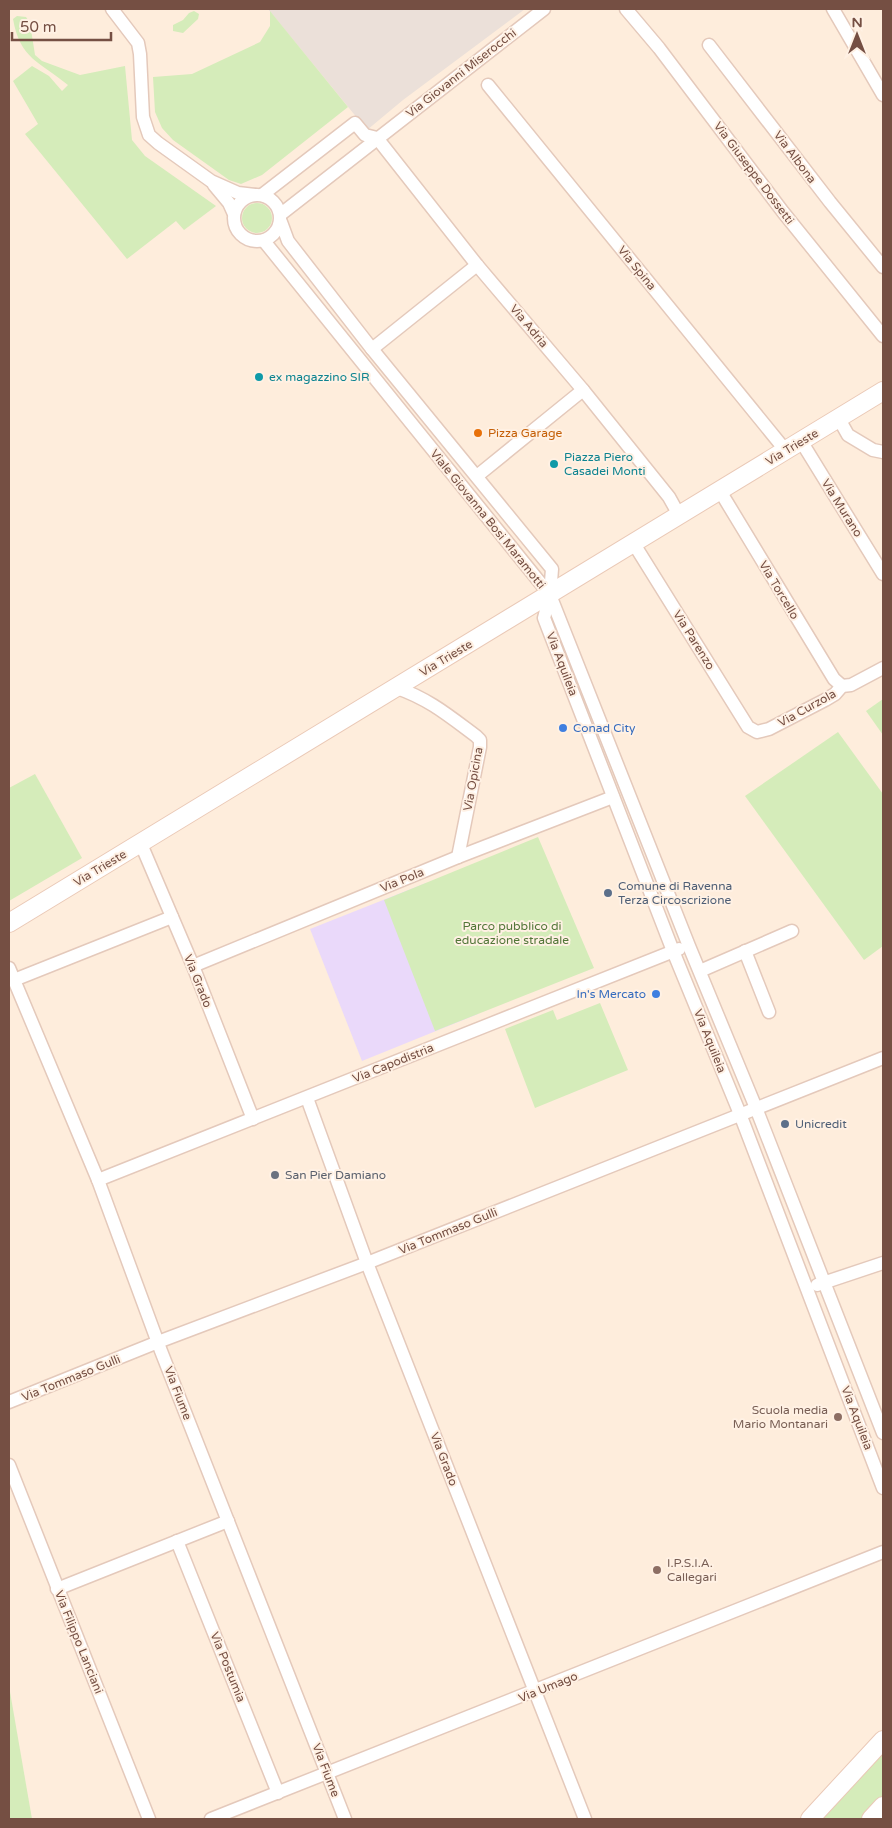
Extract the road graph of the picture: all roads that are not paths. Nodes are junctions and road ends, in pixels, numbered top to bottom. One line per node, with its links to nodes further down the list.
1 (112, 9): 9 (street)
2 (544, 9): 8 (street, Via Giovanni Miserocchi)
3 (626, 9): 16 (street, Via Giuseppe Dossetti)
4 (833, 9): 7 (street)
5 (709, 45): 15 (street, Via Albona)
6 (488, 85): 22 (street, Via Spina)
7 (883, 95)
8 (377, 138): 10 (street); 12 (street, Via Giovanni Miserocchi); 14 (street, Via Adria)
9 (211, 181): 10 (street); 11 (street)
10 (258, 195): 11 (street); 12 (street)
11 (234, 214): 13 (street)
12 (280, 218): 13 (street); 17 (street, Viale Giovanna Bosi Maramotti)
13 (264, 240): 29 (street, Viale Giovanna Bosi Maramotti)
14 (477, 265): 17 (street); 18 (street, Via Adria)
15 (883, 267)
16 (883, 336)
17 (372, 349): 24 (street, Viale Giovanna Bosi Maramotti)
18 (583, 390): 24 (street); 26 (street, Via Adria)
19 (883, 391): 20 (street, Via Trieste)
20 (839, 419): 21 (street, Via Trieste); 23 (street)
21 (801, 441): 22 (street, Via Trieste); 28 (street, Via Murano)
22 (786, 451): 25 (street, Via Trieste)
23 (883, 452)
24 (477, 476): 29 (street, Viale Giovanna Bosi Maramotti)
25 (720, 491): 26 (street, Via Trieste); 31 (street, Via Torcello)
26 (679, 515): 27 (street, Via Trieste)
27 (634, 544): 29 (street, Via Trieste); 33 (street, Via Parenzo)
28 (883, 574)
29 (550, 596): 32 (street, Via Trieste); 34 (street, Via Aquileia); 40 (street, Via Aquileia)
30 (883, 668): 31 (street, Via Curzola)
31 (842, 686): 33 (street, Via Curzola)
32 (397, 688): 35 (street, Via Trieste); 36 (street, Via Opicina)
33 (757, 732)
34 (613, 797): 36 (street, Via Pola); 42 (street, Via Aquileia)
35 (141, 844): 37 (street, Via Grado); 38 (street, Via Trieste)
36 (458, 857): 43 (street, Via Pola)
37 (172, 917): 43 (street, Via Grado); 45 (street)
38 (9, 923)
39 (792, 931): 41 (street)
40 (689, 946): 42 (street, Via Capodistria); 44 (street, Via Aquileia)
41 (745, 951): 44 (street); 46 (street)
42 (673, 952): 48 (street, Via Capodistria); 50 (street, Via Aquileia)
43 (193, 966): 51 (street, Via Grado)
44 (700, 970): 49 (street, Via Aquileia)
45 (11, 974): 52 (street, Via Fiume)
46 (768, 1012)
47 (883, 1058): 49 (street, Via Tommaso Gulli)
48 (307, 1098): 51 (street, Via Capodistria); 53 (street, Via Grado)
49 (756, 1108): 50 (street, Via Tommaso Gulli); 55 (street, Via Aquileia)
50 (740, 1114): 53 (street, Via Tommaso Gulli); 56 (street, Via Aquileia)
51 (253, 1119): 52 (street, Via Capodistria)
52 (98, 1180): 57 (street, Via Fiume)
53 (367, 1263): 57 (street, Via Tommaso Gulli); 66 (street, Via Grado)
54 (883, 1263): 55 (street)
55 (824, 1283): 56 (street); 59 (street, Via Aquileia)
56 (807, 1288): 61 (street, Via Aquileia)
57 (158, 1342): 58 (street, Via Tommaso Gulli); 62 (street, Via Fiume)
58 (10, 1402)
59 (883, 1433)
60 (9, 1465): 65 (street, Via Filippo Lanciani)
61 (883, 1488)
62 (228, 1521): 63 (street); 68 (street, Via Fiume)
63 (177, 1541): 65 (street); 69 (street, Via Postumia)
64 (881, 1552): 66 (street, Via Umago)
65 (58, 1589): 71 (street, Via Filippo Lanciani)
66 (534, 1692): 68 (street, Via Umago); 74 (street, Via Grado)
67 (883, 1740): 75 (street)
68 (327, 1774): 69 (street, Via Umago); 73 (street, Via Fiume)
69 (278, 1793): 72 (street, Via Umago)
70 (883, 1806): 76 (street)
71 (149, 1819)
72 (212, 1819)
73 (345, 1819)
74 (585, 1819)
75 (810, 1819)
76 (871, 1819)

